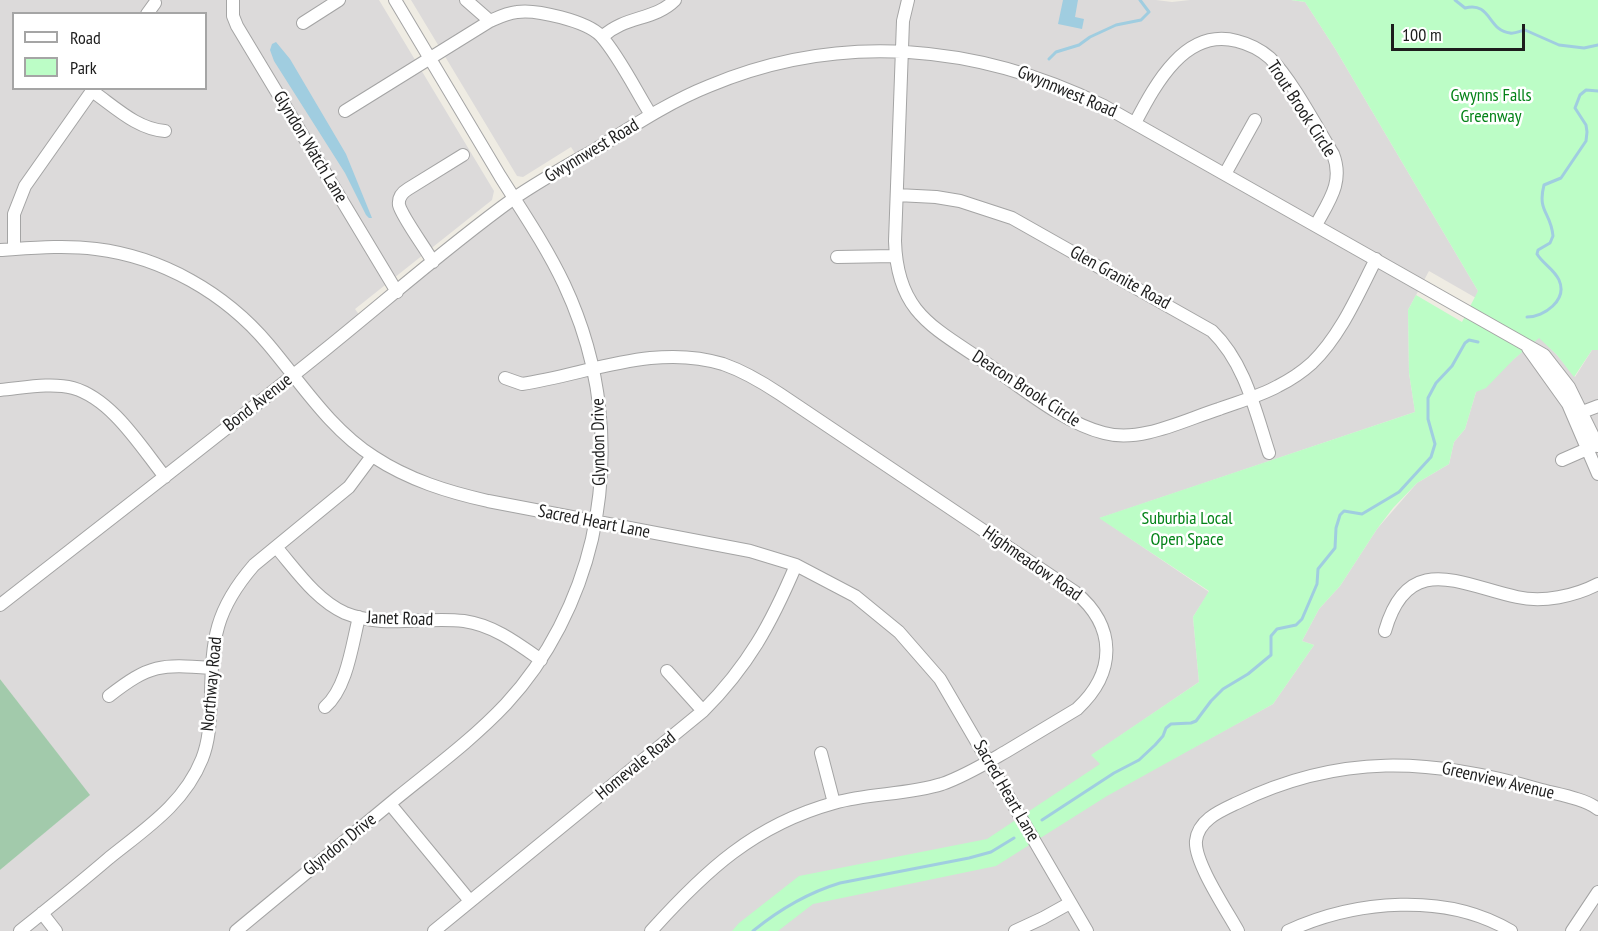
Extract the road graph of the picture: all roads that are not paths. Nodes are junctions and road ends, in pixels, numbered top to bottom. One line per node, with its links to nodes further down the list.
1 (233, 0): 29 (street, Glyndon Watch Lane)
2 (339, 0): 8 (street)
3 (395, 0): 11 (street, Glyndon Drive)
4 (466, 0): 7 (street)
5 (675, 0): 9 (street)
6 (908, 0): 10 (street, Deacon Brook Circle)
7 (490, 21): 9 (street); 11 (street)
8 (303, 22)
9 (602, 37): 14 (street)
10 (903, 51): 14 (street, Gwynnwest Road); 16 (street, Gwynnwest Road); 20 (street, Deacon Brook Circle)
11 (430, 58): 13 (street); 21 (street, Glyndon Drive)
12 (93, 90): 17 (street); 23 (street)
13 (345, 111)
14 (651, 115): 21 (street, Gwynnwest Road)
15 (1255, 120): 19 (street)
16 (1135, 123): 19 (street, Gwynnwest Road); 22 (street, Trout Brook Circle)
17 (165, 131)
18 (463, 155): 28 (street)
19 (1225, 174): 22 (street, Gwynnwest Road)
20 (897, 195): 25 (street, Deacon Brook Circle); 34 (street, Glen Granite Road)
21 (514, 199): 28 (street, Bond Avenue); 30 (street, Glyndon Drive)
22 (1316, 225): 27 (street, Gwynnwest Road)
23 (14, 249): 24 (street, Sacred Heart Lane); 31 (street, Sacred Heart Lane)
24 (0, 250)
25 (895, 256): 26 (street); 34 (street, Deacon Brook Circle)
26 (837, 257)
27 (1376, 259): 34 (street, Deacon Brook Circle); 36 (street, Gwynnwest Road)
28 (434, 262): 29 (street, Bond Avenue)
29 (397, 292): 31 (street, Bond Avenue)
30 (594, 369): 32 (street, Highmeadow Road); 43 (street, Glyndon Drive); 57 (street, Highmeadow Road)
31 (293, 375): 39 (street, Sacred Heart Lane); 42 (street, Bond Avenue)
32 (505, 378)
33 (0, 390): 42 (street)
34 (1251, 398): 38 (street, Glen Granite Road)
35 (1598, 406): 36 (street)
36 (1578, 414): 37 (street, Gwynnwest Road)
37 (1595, 446): 40 (street); 41 (street, Gwynnwest Road)
38 (1269, 453)
39 (372, 456): 43 (street, Sacred Heart Lane); 44 (street, Northway Road)
40 (1562, 460)
41 (1598, 474)
42 (165, 477): 47 (street, Bond Avenue)
43 (595, 522): 45 (street, Sacred Heart Lane); 50 (street, Glyndon Drive)
44 (276, 547): 48 (street, Janet Road); 51 (street, Northway Road)
45 (795, 565): 55 (street, Homevale Road); 57 (street, Sacred Heart Lane)
46 (1598, 584): 49 (street)
47 (0, 605)
48 (359, 617): 50 (street, Janet Road); 54 (street)
49 (1385, 631)
50 (541, 660): 59 (street, Glyndon Drive)
51 (211, 668): 53 (street); 64 (street, Northway Road)
52 (667, 671): 55 (street)
53 (109, 696)
54 (325, 707)
55 (702, 711): 62 (street, Homevale Road)
56 (820, 753): 58 (street)
57 (989, 761): 58 (street, Highmeadow Road); 63 (street, Sacred Heart Lane)
58 (834, 803): 69 (street, Highmeadow Road)
59 (390, 804): 62 (street); 67 (street, Glyndon Drive)
60 (1598, 809): 72 (street, Greenview Avenue)
61 (1598, 892): 75 (street)
62 (470, 901): 68 (street, Homevale Road)
63 (1070, 903): 70 (street); 71 (street, Sacred Heart Lane)
64 (42, 913): 65 (street, Northway Road); 66 (street)
65 (20, 931)
66 (56, 931)
67 (236, 931)
68 (434, 931)
69 (651, 931)
70 (1015, 931)
71 (1087, 931)
72 (1238, 931)
73 (1288, 931): 74 (street)
74 (1511, 931)
75 (1572, 931)

